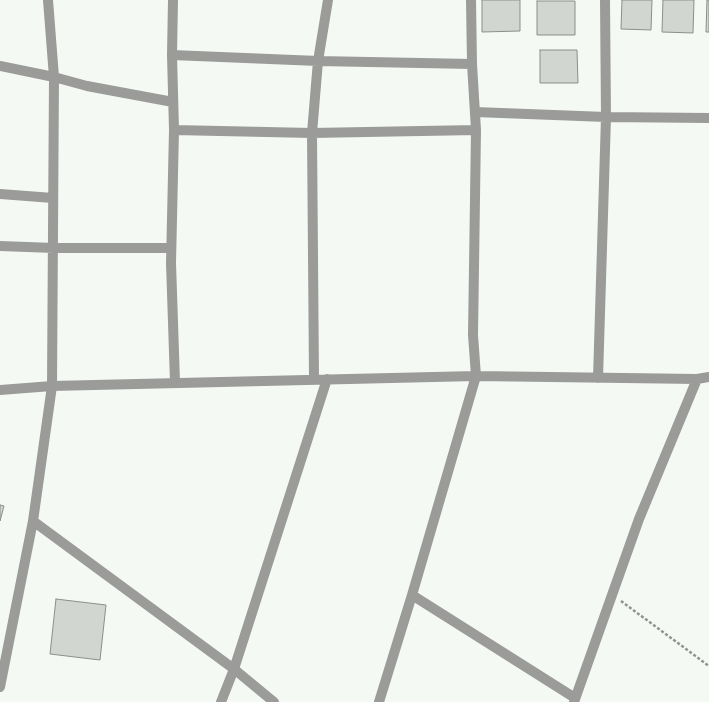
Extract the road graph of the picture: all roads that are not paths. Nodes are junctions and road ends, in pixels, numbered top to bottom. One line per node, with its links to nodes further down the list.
1 (48, 0): 10 (street)
2 (173, 0): 6 (street)
3 (328, 0): 7 (street)
4 (471, 0): 8 (street)
5 (605, 0): 13 (street)
6 (172, 54): 7 (street); 11 (street)
7 (318, 61): 8 (street); 17 (street)
8 (472, 64): 12 (street)
9 (0, 66): 10 (street)
10 (54, 77): 11 (street); 19 (street)
11 (173, 102): 15 (street)
12 (475, 112): 13 (street); 16 (street)
13 (606, 117): 14 (street); 25 (street)
14 (709, 118)
15 (174, 130): 17 (street); 22 (street)
16 (476, 130): 17 (street); 23 (street)
17 (312, 133): 26 (street)
18 (0, 194): 19 (street)
19 (53, 198): 21 (street)
20 (0, 246): 21 (street)
21 (54, 248): 22 (street); 30 (street)
22 (172, 248): 29 (street)
23 (476, 376): 25 (street); 27 (street); 33 (street)
24 (709, 377): 28 (street)
25 (598, 378): 28 (street)
26 (314, 379): 27 (street); 29 (street)
27 (327, 379): 34 (street)
28 (697, 379): 36 (street)
29 (175, 382): 30 (street)
30 (52, 386): 31 (street); 32 (street)
31 (0, 390)
32 (33, 521): 34 (street); 35 (street)
33 (412, 596): 36 (street); 39 (street)
34 (234, 669): 37 (street); 38 (street)
35 (0, 686)
36 (574, 700)
37 (221, 702)
38 (274, 702)
39 (379, 702)

